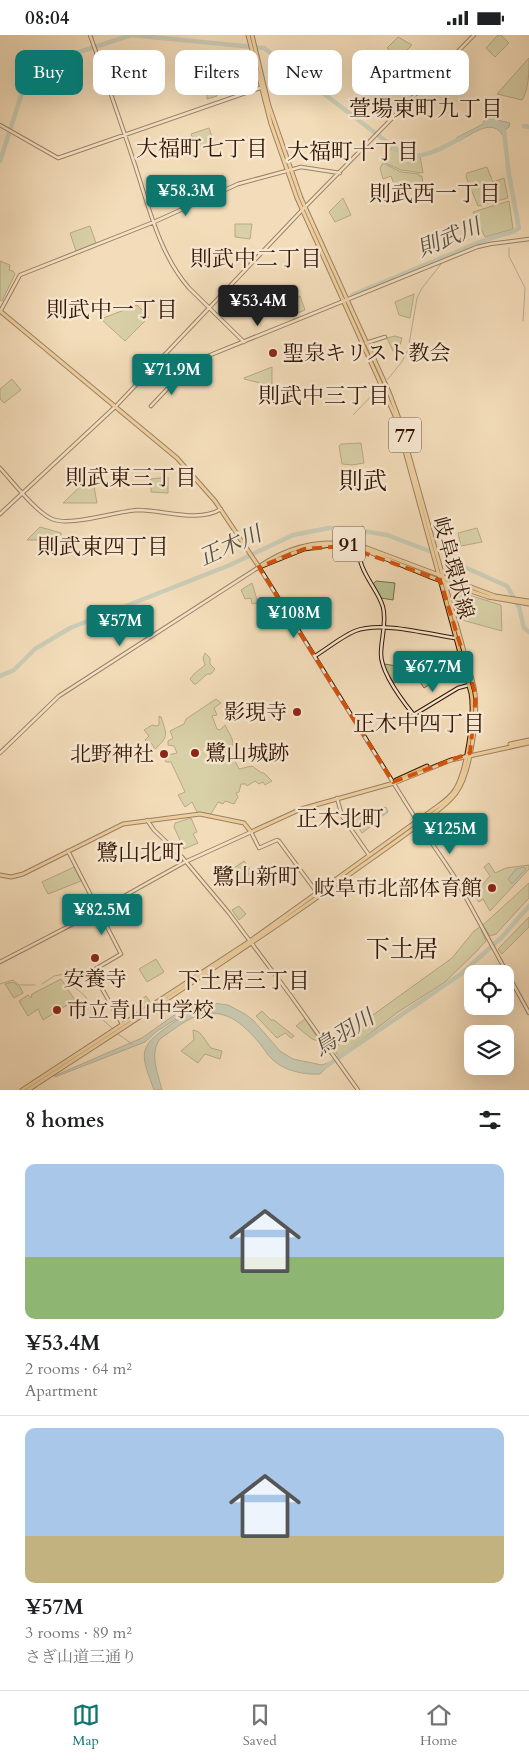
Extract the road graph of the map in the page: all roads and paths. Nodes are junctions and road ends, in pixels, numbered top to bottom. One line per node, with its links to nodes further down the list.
1 (90, 35): 6 (street)
2 (250, 35): 4 (main road, 岐阜環状線 / 77)
3 (474, 35): 8 (street)
4 (263, 88): 6 (street); 7 (main road, 岐阜環状線 / 77)
5 (0, 125): 6 (street)
6 (125, 135): 10 (street)
7 (289, 170): 8 (street); 9 (main road, 岐阜環状線 / 77); 10 (street)
8 (340, 173): 9 (street)
9 (304, 209): 12 (main road, 岐阜環状線 / 77); 13 (street)
10 (154, 222): 13 (street); 14 (street)
11 (529, 239): 12 (street)
12 (346, 300): 16 (street); 17 (main road, 岐阜環状線 / 77); 27 (main road, 岐阜環状線 / 77)
13 (210, 308): 16 (street); 18 (street)
14 (0, 311): 18 (main road)
15 (385, 337): 17 (street)
16 (244, 342): 19 (street)
17 (366, 343): 27 (main road, 岐阜環状線 / 77)
18 (116, 406): 21 (street); 22 (main road)
19 (151, 406)
20 (0, 468): 21 (street)
21 (23, 493): 22 (street); 23 (street)
22 (221, 509): 26 (main road)
23 (0, 514)
24 (361, 530): 25 (street)
25 (360, 547): 26 (main road, 91); 27 (main road, 91); 30 (street)
26 (259, 567): 33 (street); 36 (street)
27 (441, 578): 28 (main road, 91); 29 (main road, 91); 31 (main road, 岐阜環状線 / 77)
28 (445, 582): 29 (main road, 91); 32 (main road, 岐阜環状線 / 77)
29 (529, 602)
30 (384, 627): 31 (street); 33 (street); 34 (street)
31 (456, 638): 32 (street); 34 (main road, 岐阜環状線 / 77)
32 (461, 639): 37 (main road, 岐阜環状線 / 77)
33 (315, 656): 38 (street)
34 (469, 685): 37 (main road, 岐阜環状線 / 77)
35 (529, 741): 37 (main road)
36 (0, 753)
37 (468, 754): 38 (main road); 41 (main road, 岐阜環状線 / 77)
38 (393, 783): 39 (main road); 41 (street)
39 (337, 798): 42 (main road); 44 (street)
40 (147, 820): 42 (main road); 43 (main road); 45 (street)
41 (418, 823): 44 (main road, 岐阜環状線 / 77); 51 (street)
42 (251, 832): 45 (street); 47 (street)
43 (68, 851): 46 (main road); 48 (street)
44 (371, 857): 47 (main road, 岐阜環状線 / 77)
45 (185, 862): 48 (street); 49 (street)
46 (0, 875)
47 (319, 895): 49 (main road, 岐阜環状線 / 77)
48 (99, 910): 50 (street); 52 (street)
49 (251, 943): 52 (main road, 岐阜環状線 / 77); 55 (street)
50 (0, 962)
51 (529, 1013)
52 (123, 1026): 53 (main road, 岐阜環状線 / 77); 54 (main road, 岐阜環状線 / 77)
53 (22, 1090)
54 (28, 1090)
55 (358, 1090)

